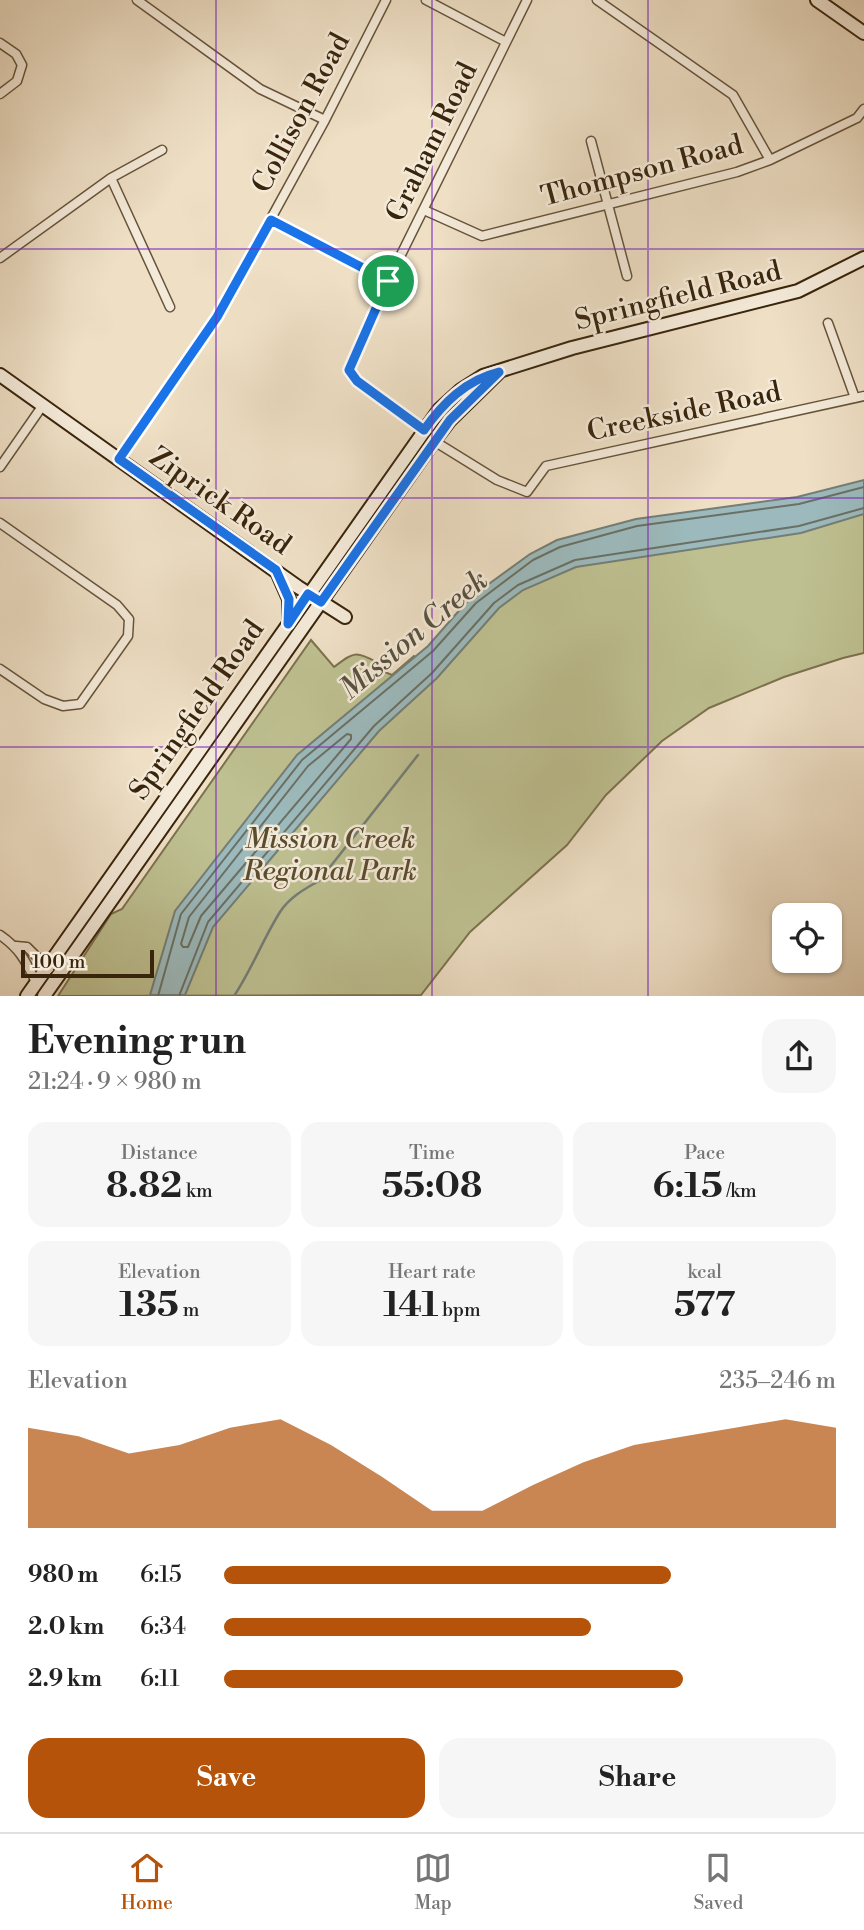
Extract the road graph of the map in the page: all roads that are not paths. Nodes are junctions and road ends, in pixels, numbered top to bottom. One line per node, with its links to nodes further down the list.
1 (137, 0): 12 (street)
2 (386, 0): 12 (street, Collison Road)
3 (426, 0): 8 (street)
4 (527, 0): 8 (street, Graham Road)
5 (597, 0): 15 (street)
6 (817, 0): 7 (main road)
7 (864, 33)
8 (506, 41): 18 (street, Graham Road)
9 (0, 43): 10 (street)
10 (0, 94)
11 (864, 109): 15 (street, Thompson Road)
12 (325, 120): 19 (street, Collison Road)
13 (591, 141): 17 (street)
14 (162, 150): 16 (street)
15 (770, 160): 17 (street, Thompson Road)
16 (111, 178): 20 (street); 24 (street)
17 (608, 206): 18 (street, Thompson Road); 22 (street)
18 (424, 210): 23 (street, Graham Road)
19 (271, 220): 23 (street); 32 (street, Collison Road)
20 (0, 258)
21 (864, 258): 26 (main road, Springfield Road)
22 (626, 276)
23 (388, 281): 30 (street, Graham Road)
24 (170, 307)
25 (828, 323): 28 (street)
26 (499, 372): 30 (main road, Springfield Road); 31 (main road, Springfield Road)
27 (0, 375): 29 (main road, Ziprick Road)
28 (859, 397): 31 (street, Creekside Road)
29 (43, 405): 32 (main road, Ziprick Road); 33 (street)
30 (424, 430): 36 (main road, Springfield Road)
31 (434, 441): 37 (main road, Springfield Road)
32 (119, 459): 35 (main road, Ziprick Road)
33 (0, 467)
34 (0, 523): 40 (street)
35 (276, 570): 36 (main road, Ziprick Road); 39 (main road)
36 (308, 594): 37 (main road, Ziprick Road); 39 (main road, Springfield Road)
37 (321, 602): 38 (main road, Ziprick Road); 44 (main road, Springfield Road)
38 (345, 617)
39 (288, 624): 43 (main road, Springfield Road)
40 (0, 669)
41 (0, 935): 42 (street)
42 (16, 946): 43 (street); 45 (street)
43 (47, 967): 44 (street); 45 (main road, Springfield Road)
44 (56, 978): 47 (main road, Springfield Road)
45 (36, 982): 46 (main road, Springfield Road)
46 (27, 996)
47 (44, 996)

